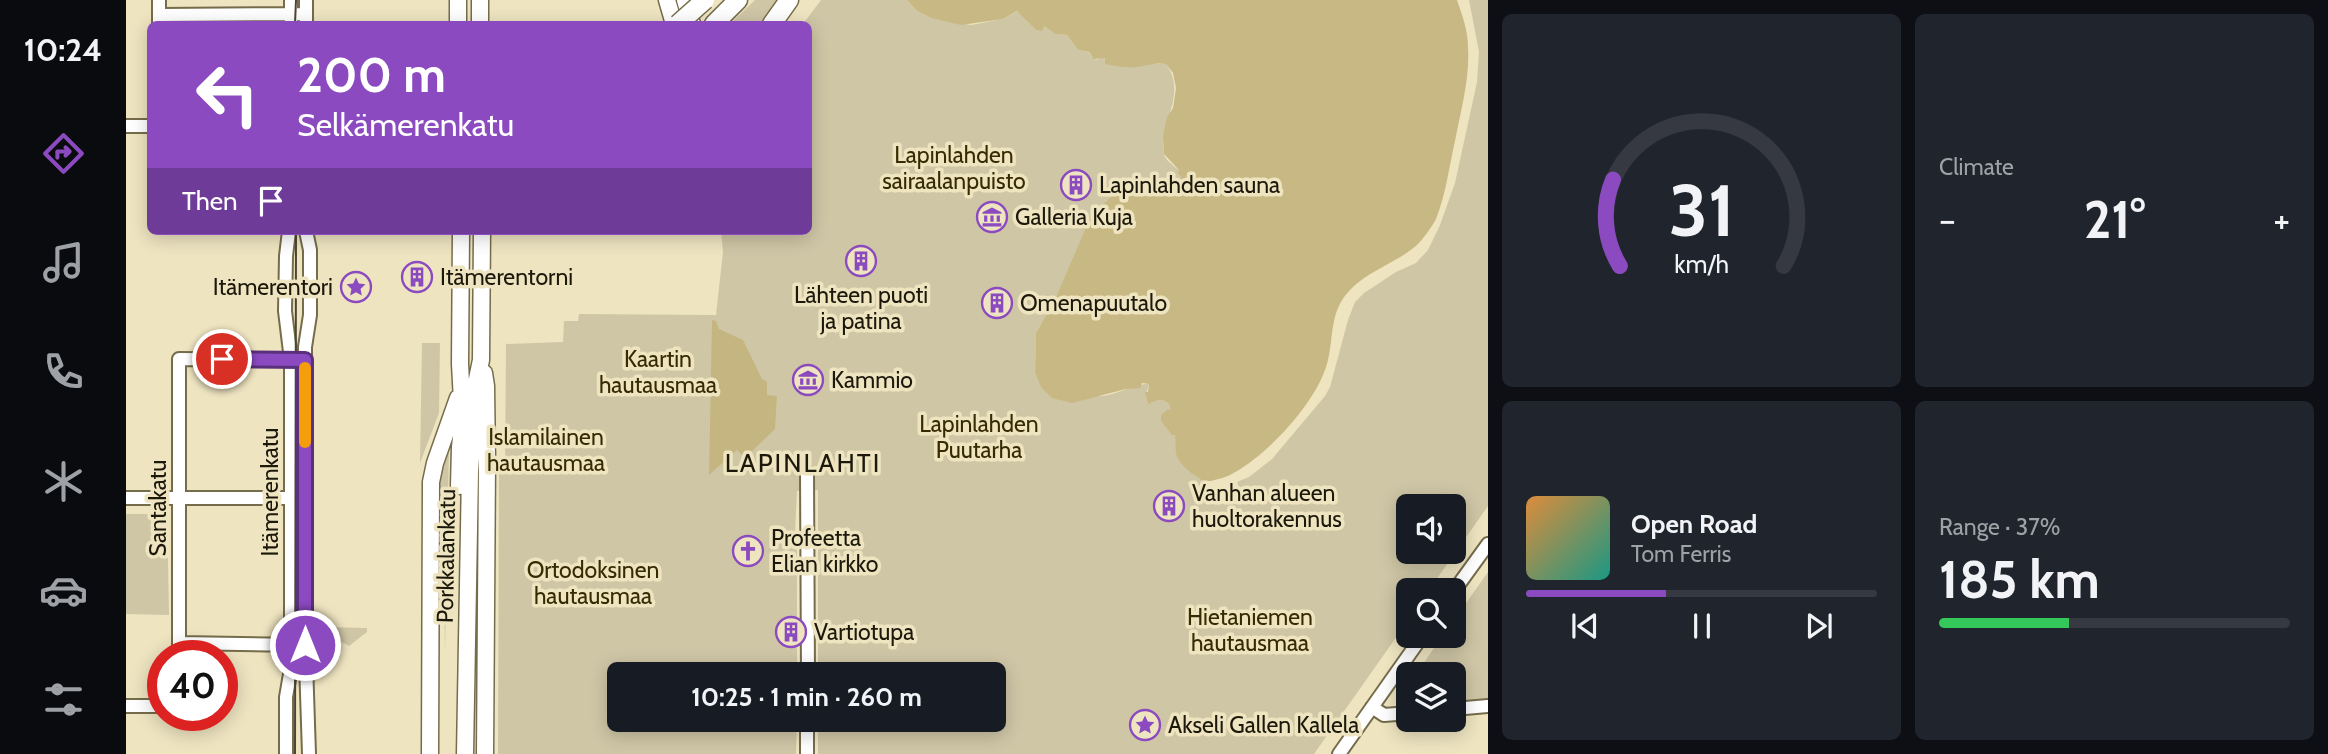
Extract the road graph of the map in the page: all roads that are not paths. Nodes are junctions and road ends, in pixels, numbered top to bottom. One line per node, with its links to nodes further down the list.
1 (159, 0): 13 (street)
2 (291, 0): 11 (street)
3 (306, 0): 12 (street)
4 (458, 0): 15 (main road)
5 (480, 0): 16 (main road)
6 (667, 0): 17 (main road)
7 (685, 0): 19 (main road)
8 (705, 0): 18 (highway, bridge)
9 (738, 0): 14 (highway)
10 (789, 0): 20 (highway)
11 (291, 19): 12 (street); 13 (street)
12 (306, 19)
13 (159, 20)
14 (719, 20)
15 (458, 21)
16 (480, 21)
17 (675, 21)
18 (680, 21)
19 (691, 21)
20 (774, 21)
21 (126, 126): 22 (street)
22 (147, 126)
23 (289, 235): 27 (street, Itämerenkatu)
24 (307, 235): 27 (street, Itämerenkatu)
25 (461, 235): 29 (main road, Porkkalankatu)
26 (482, 235): 28 (main road, Porkkalankatu)
27 (298, 360): 32 (street, Itämerenkatu); 33 (street, Itämerenkatu); 34 (street, Santakatu)
28 (481, 360): 43 (main road, Porkkalankatu); 56 (main road, Porkkalankatu)
29 (461, 390): 43 (main road, Porkkalankatu); 53 (main road, Porkkalankatu)
30 (807, 472): 42 (street)
31 (126, 498): 34 (street)
32 (291, 498): 33 (street); 34 (street); 38 (street, Itämerenkatu)
33 (305, 498): 39 (street, Itämerenkatu)
34 (179, 499): 37 (street, Santakatu)
35 (1488, 544): 36 (street)
36 (1463, 578)
37 (179, 640)
38 (291, 645): 39 (street); 40 (street); 51 (street, Itämerenkatu)
39 (305, 645): 52 (street, Itämerenkatu)
40 (238, 647)
41 (1414, 648): 47 (street)
42 (808, 662)
43 (461, 699): 54 (main road, Porkkalankatu); 55 (main road, Porkkalankatu)
44 (126, 706): 45 (street)
45 (147, 706)
46 (1488, 706): 48 (street)
47 (1372, 707): 49 (street); 58 (street)
48 (1466, 708)
49 (1396, 714)
50 (807, 732): 57 (street)
51 (286, 754)
52 (309, 754)
53 (430, 754)
54 (455, 754)
55 (465, 754)
56 (485, 754)
57 (807, 754)
58 (1339, 754)

